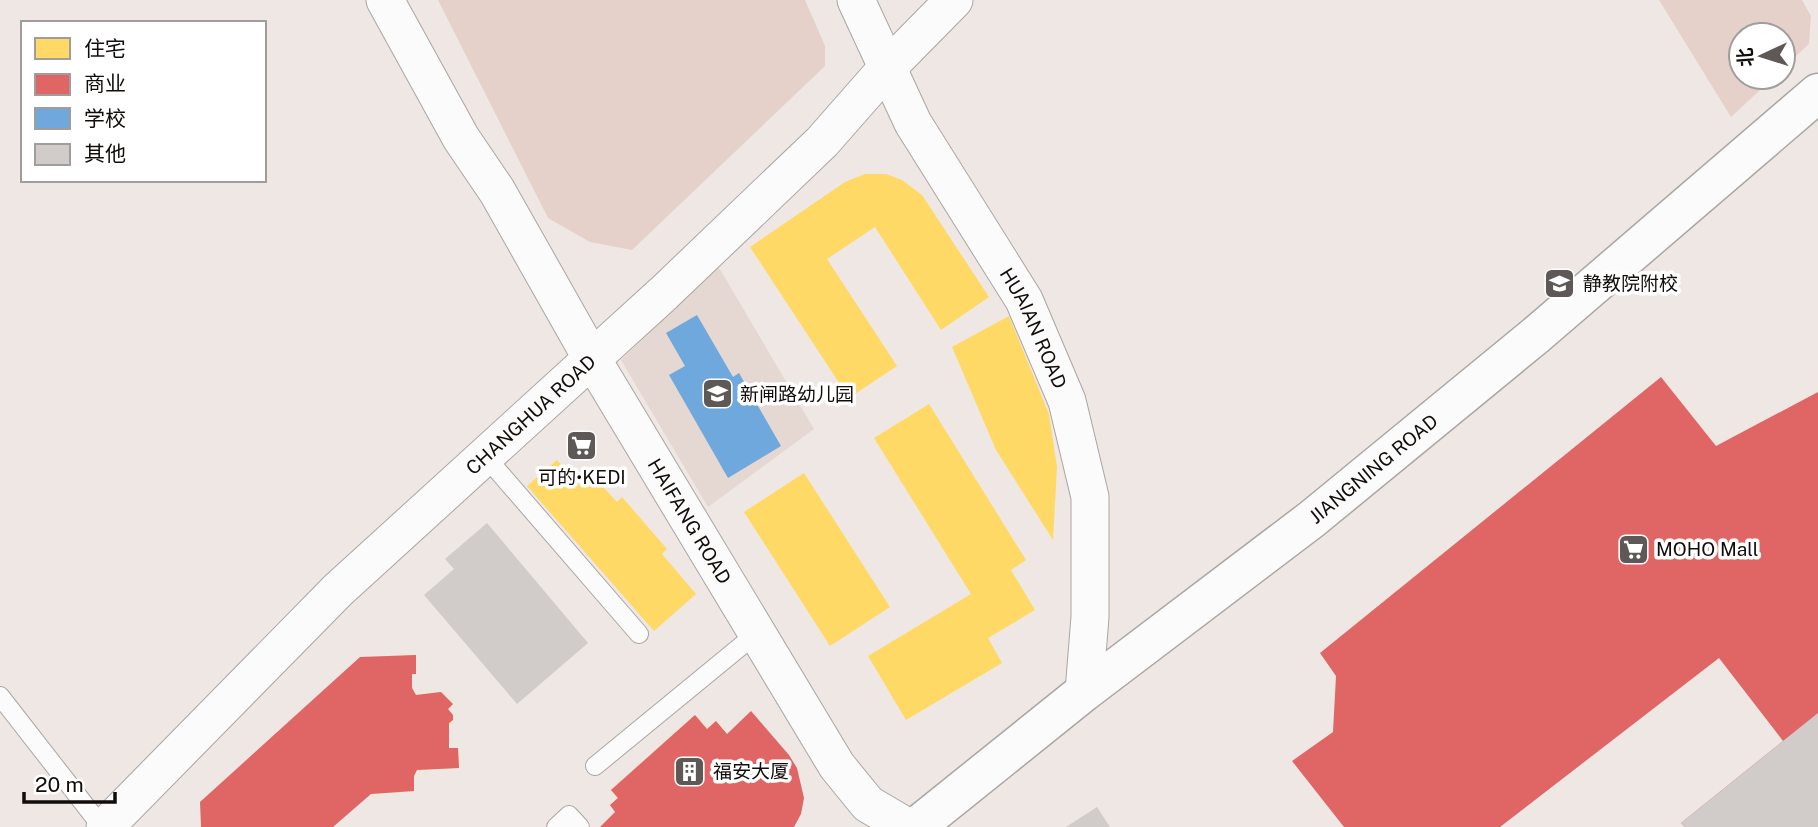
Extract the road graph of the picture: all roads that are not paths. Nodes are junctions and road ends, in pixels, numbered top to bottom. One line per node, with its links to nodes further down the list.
1 (385, 0): 7 (street, HAIFANG ROAD)
2 (407, 0): 7 (street, HAIFANG ROAD)
3 (856, 0): 5 (street, HUAIAN ROAD)
4 (954, 0): 5 (street, CHANGHUA ROAD)
5 (887, 68): 8 (street, CHANGHUA ROAD); 12 (street, HUAIAN ROAD)
6 (1818, 93): 12 (main road, JIANGNING ROAD)
7 (497, 191): 8 (street, HAIFANG ROAD)
8 (592, 359): 9 (street, CHANGHUA ROAD); 10 (street, HAIFANG ROAD)
9 (485, 456): 11 (lane); 15 (street, CHANGHUA ROAD)
10 (757, 633): 14 (lane); 18 (street, HAIFANG ROAD)
11 (639, 634)
12 (1084, 692): 19 (main road, JIANGNING ROAD)
13 (0, 696): 15 (lane)
14 (594, 766)
15 (103, 827)
16 (556, 827): 17 (lane)
17 (580, 827)
18 (907, 827)
19 (916, 827)

